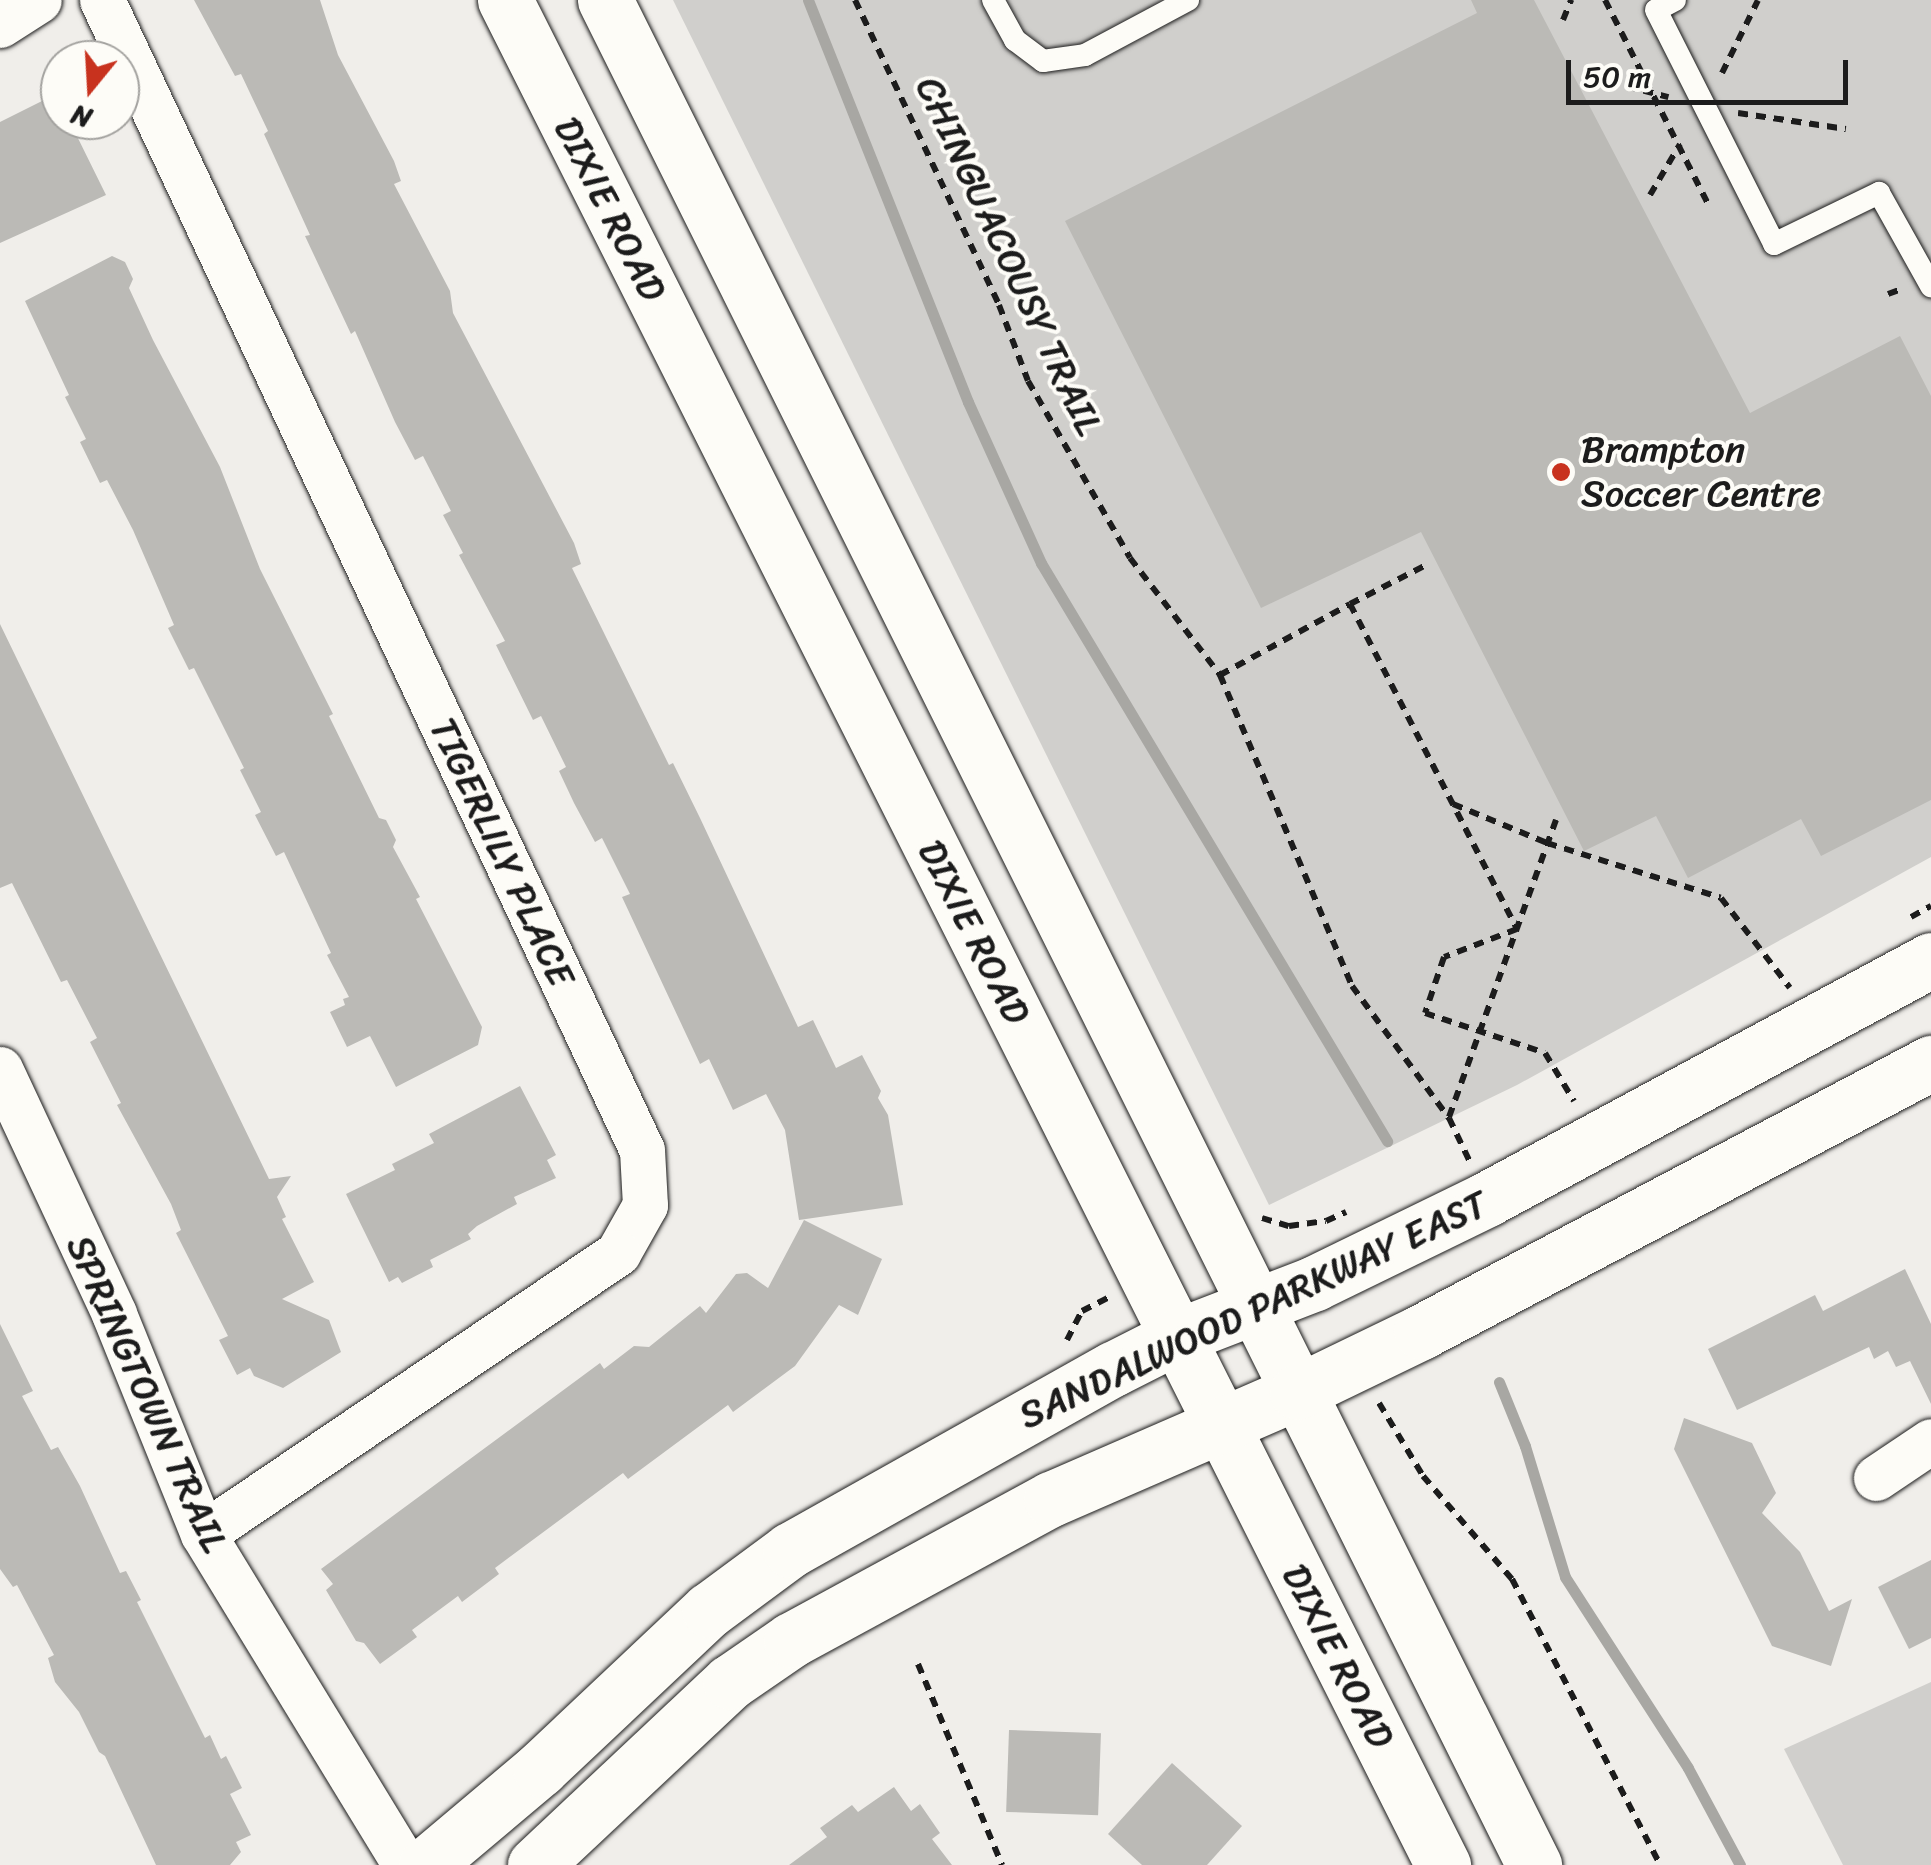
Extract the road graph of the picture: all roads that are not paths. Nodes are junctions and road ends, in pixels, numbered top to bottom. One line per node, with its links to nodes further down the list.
1 (39, 0): 8 (street)
2 (102, 0): 19 (street, TIGERLILY PLACE)
3 (505, 0): 14 (main road, DIXIE ROAD)
4 (605, 0): 13 (main road)
5 (993, 0): 6 (lane)
6 (1188, 0)
7 (1675, 0): 9 (lane)
8 (0, 25)
9 (1931, 286)
10 (1931, 960): 13 (main road, SANDALWOOD PARKWAY EAST)
11 (1931, 1063): 15 (main road)
12 (0, 1068): 19 (street, SPRINGTOWN TRAIL)
13 (1255, 1305): 14 (main road, SANDALWOOD PARKWAY EAST); 15 (main road)
14 (1178, 1336): 16 (main road, DIXIE ROAD); 21 (main road, SANDALWOOD PARKWAY EAST)
15 (1297, 1392): 16 (main road); 24 (main road)
16 (1222, 1423): 22 (main road); 23 (main road, DIXIE ROAD)
17 (1931, 1441): 18 (street)
18 (1876, 1478)
19 (203, 1534): 20 (street, SPRINGTOWN TRAIL)
20 (405, 1865)
21 (426, 1865)
22 (535, 1865)
23 (1443, 1865)
24 (1534, 1865)

